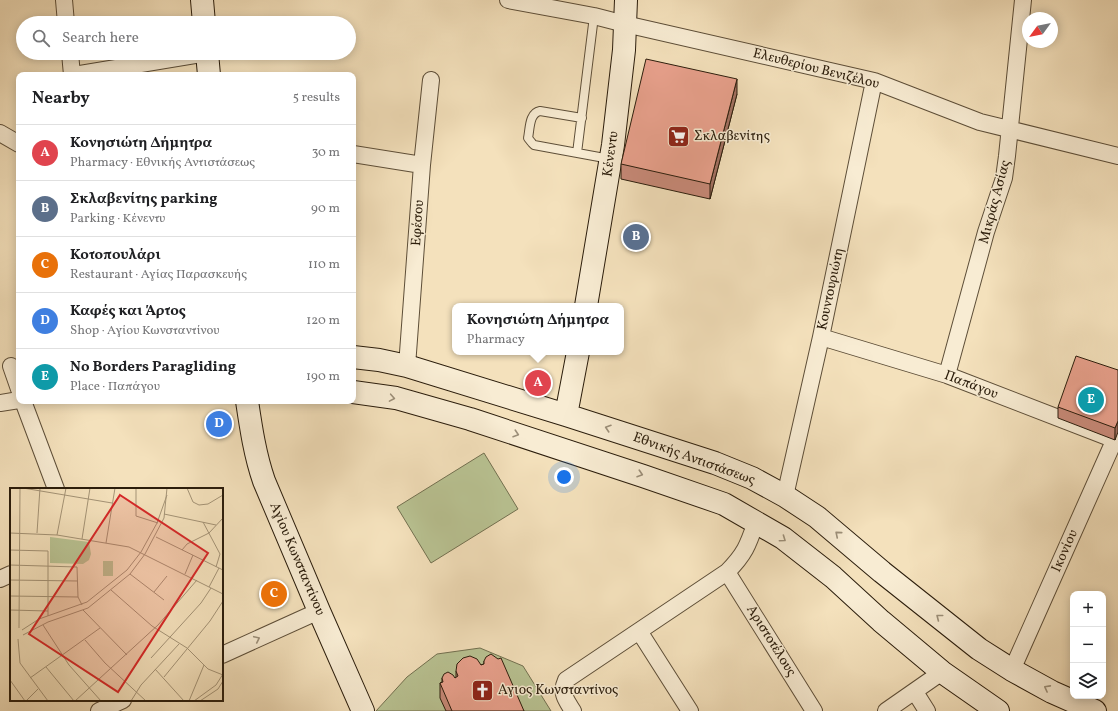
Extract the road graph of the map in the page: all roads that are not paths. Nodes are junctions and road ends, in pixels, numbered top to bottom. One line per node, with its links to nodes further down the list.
1 (64, 0): 6 (street)
2 (202, 0): 7 (main road)
3 (508, 0): 8 (street, Ελευθερίου Βενιζέλου)
4 (626, 0): 9 (main road, Κένεντυ)
5 (1023, 0): 19 (street, Μικράς Ασίας)
6 (65, 16)
7 (203, 16)
8 (594, 16): 9 (street, Ελευθερίου Βενιζέλου); 18 (lane)
9 (625, 24): 17 (street, Ελευθερίου Βενιζέλου); 25 (main road, Κένεντυ)
10 (71, 60): 13 (street)
11 (164, 60): 14 (street)
12 (208, 60): 15 (main road)
13 (73, 72)
14 (91, 72)
15 (209, 72)
16 (431, 80): 26 (street, Εφέσου)
17 (874, 81): 19 (street, Ελευθερίου Βενιζέλου); 28 (street, Κουντουριώτη)
18 (582, 118): 22 (lane); 22 (lane)
19 (1010, 130): 24 (street, Ελευθερίου Βενιζέλου); 33 (street, Μικράς Ασίας)
20 (0, 133): 21 (street)
21 (16, 142)
22 (577, 153): 25 (lane)
23 (356, 154): 26 (street)
24 (1118, 156)
25 (611, 159): 27 (main road, Κένεντυ)
26 (422, 165): 32 (street, Εφέσου)
27 (587, 303)
28 (821, 337): 33 (street, Παπάγου); 43 (street, Κουντουριώτη)
29 (577, 355): 40 (main road)
30 (356, 357): 32 (main road, Εθνικής Αντιστάσεως)
31 (10, 366): 34 (street)
32 (407, 366): 40 (main road, Εθνικής Αντιστάσεως)
33 (948, 375): 41 (street, Παπάγου)
34 (16, 381)
35 (356, 392): 44 (main road, one-way to 44)
36 (16, 400): 37 (street)
37 (0, 403)
38 (24, 404): 42 (street)
39 (248, 404): 48 (main road, Αγίου Κωνσταντίνου)
40 (566, 415): 43 (main road, Εθνικής Αντιστάσεως, one-way to 40)
41 (1117, 438): 51 (street, Ικονίου)
42 (56, 488)
43 (785, 496): 51 (main road, Εθνικής Αντιστάσεως, one-way to 43)
44 (756, 522): 45 (street); 52 (main road, one-way to 52)
45 (727, 572): 49 (street); 59 (street, Αριστοτέλους)
46 (10, 574): 47 (street)
47 (0, 579)
48 (319, 611): 50 (street, one-way to 48); 56 (main road, Αγίου Κωνσταντίνου)
49 (639, 631): 57 (street); 58 (street)
50 (223, 655)
51 (1012, 670): 63 (main road, Εθνικής Αντιστάσεως, one-way to 51)
52 (942, 672): 53 (street); 62 (main road)
53 (915, 692): 60 (street); 61 (street)
54 (121, 701): 55 (street)
55 (99, 711)
56 (363, 711)
57 (573, 711)
58 (690, 711)
59 (814, 711)
60 (886, 711)
61 (927, 711)
62 (998, 711)
63 (1095, 711)

